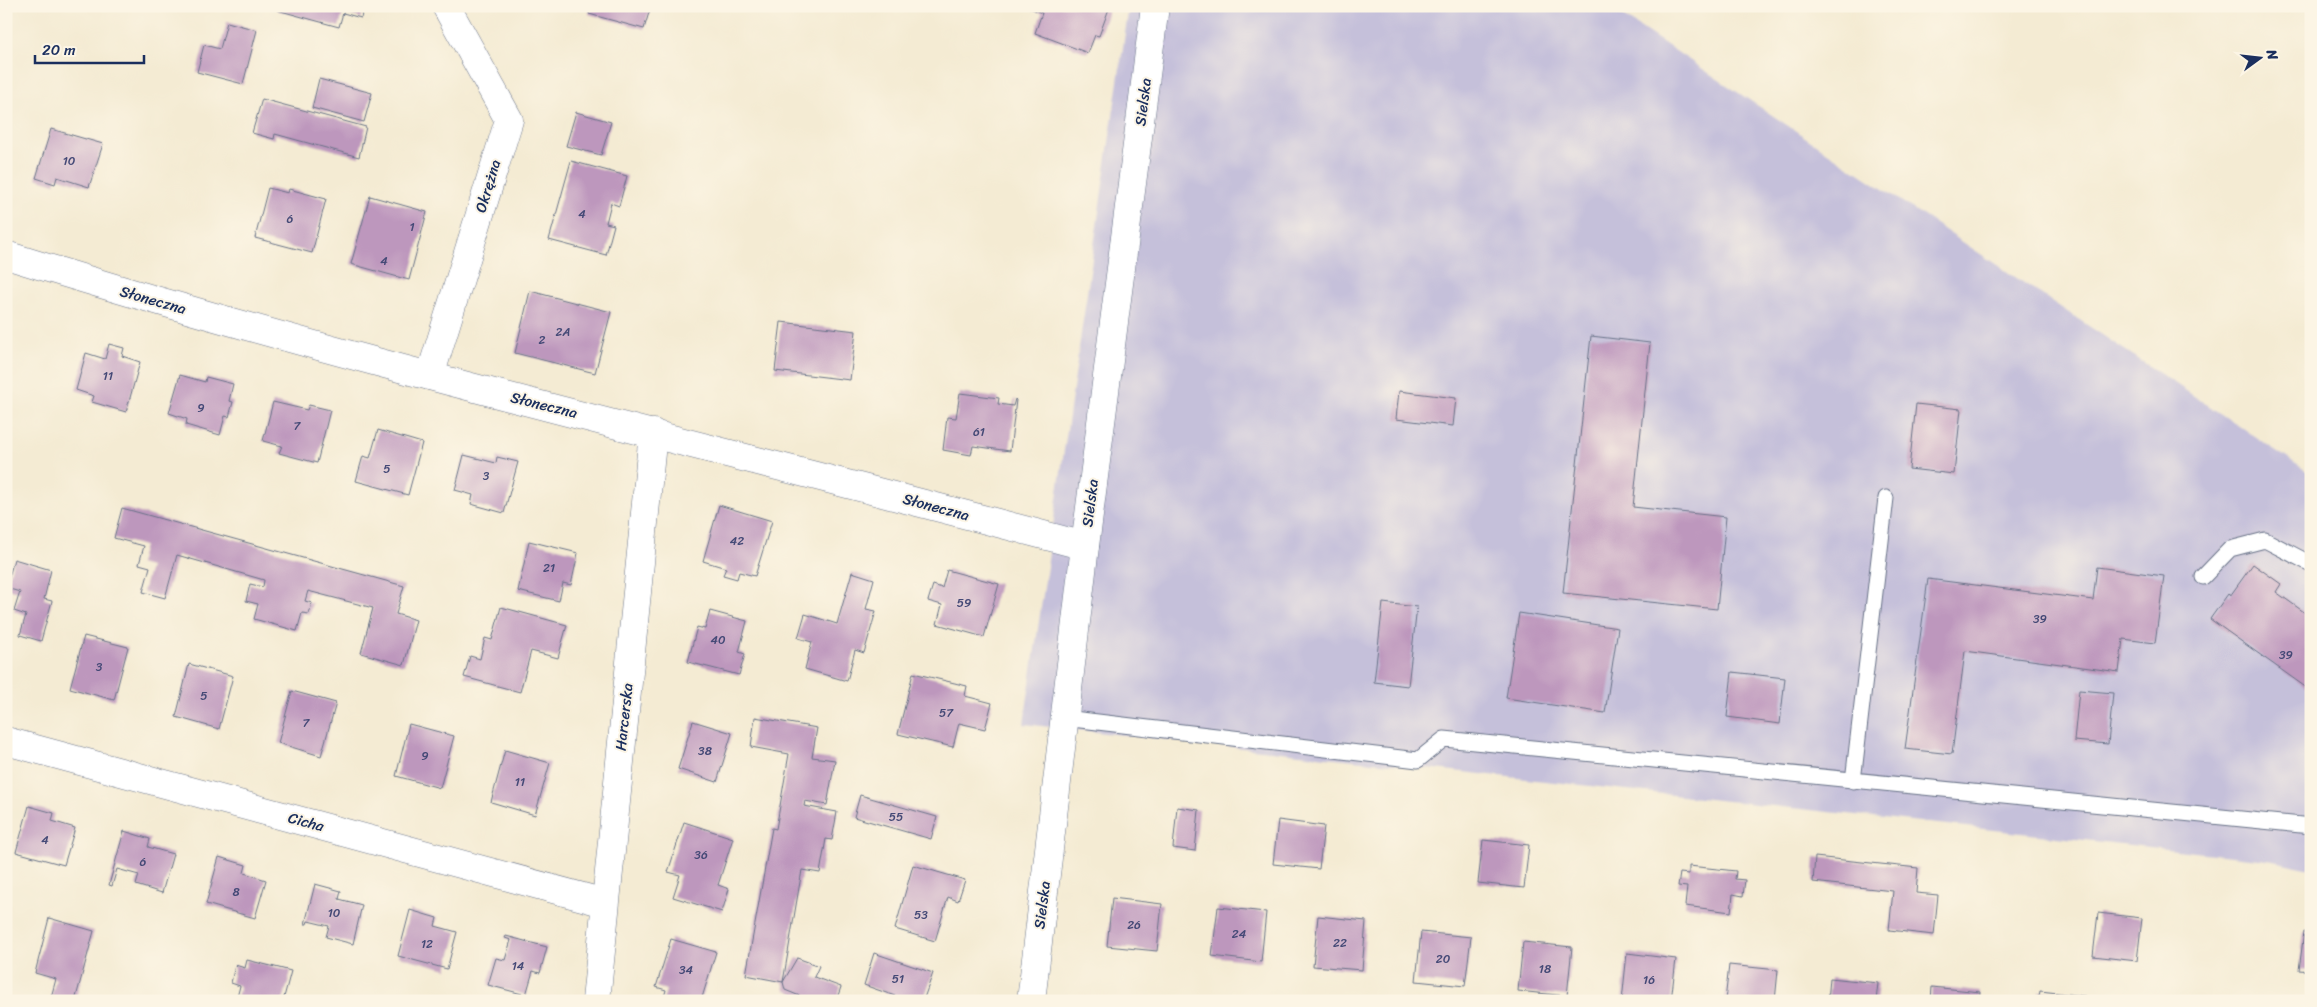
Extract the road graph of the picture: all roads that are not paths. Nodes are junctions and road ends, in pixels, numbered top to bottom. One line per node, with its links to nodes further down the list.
1 (446, 6): 4 (street, Okrężna)
2 (1155, 6): 7 (street, Sielska)
3 (6, 255): 4 (street, Słoneczna)
4 (430, 376): 5 (street, Słoneczna)
5 (653, 433): 7 (street, Słoneczna); 14 (street, Harcerska)
6 (1886, 498): 12 (lane)
7 (1084, 546): 10 (street, Sielska)
8 (2311, 564): 9 (lane)
9 (2203, 577)
10 (1064, 718): 12 (lane); 16 (street, Sielska)
11 (6, 741): 14 (street, Cicha)
12 (1853, 781): 13 (lane)
13 (2311, 826)
14 (605, 903): 15 (street, Harcerska)
15 (596, 1001)
16 (1031, 1001)

